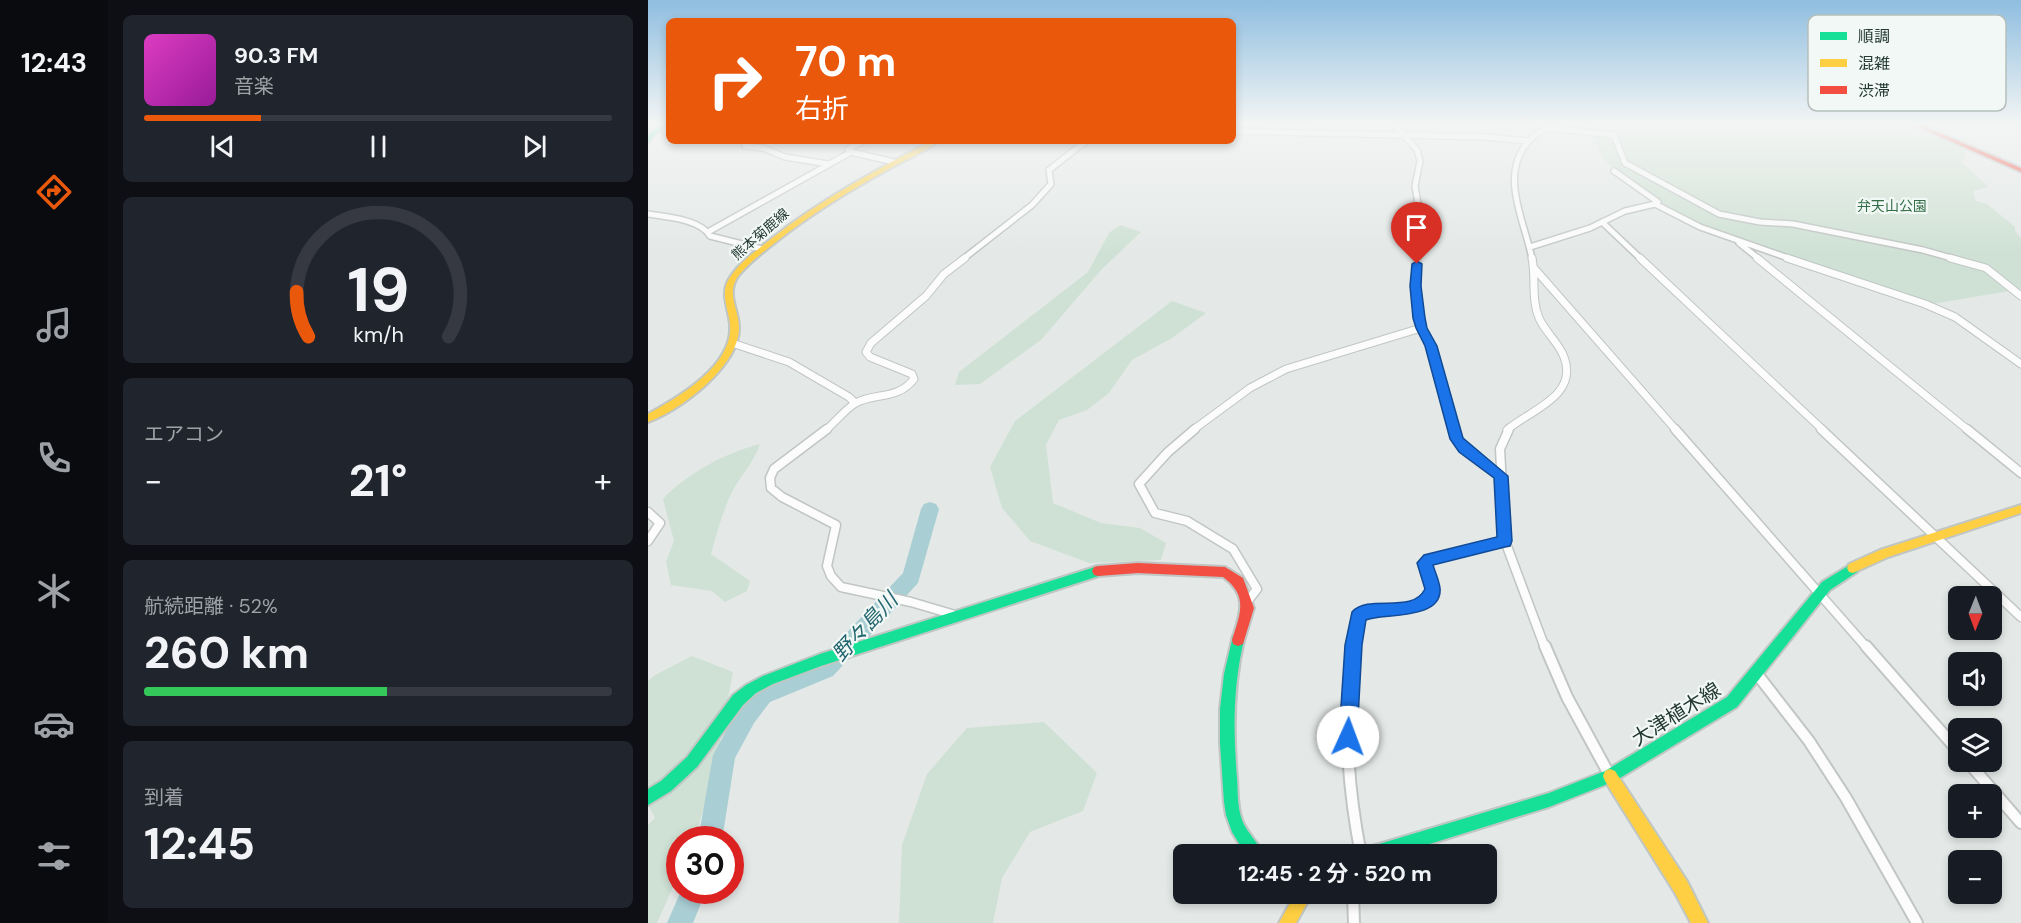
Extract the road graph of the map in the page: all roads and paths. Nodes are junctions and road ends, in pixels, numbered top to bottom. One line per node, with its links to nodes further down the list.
1 (823, 167): 11 (street)
2 (885, 167): 14 (main road, 熊本菊鹿線)
3 (1053, 167): 20 (street)
4 (1419, 167): 17 (street)
5 (1516, 167): 13 (street)
6 (1633, 167): 16 (street)
7 (1614, 171): 8 (street)
8 (1655, 204): 10 (street); 12 (street)
9 (648, 214): 11 (street)
10 (1602, 222): 13 (street); 26 (street)
11 (708, 232): 14 (street)
12 (1734, 239): 19 (street); 22 (street)
13 (1530, 247): 15 (street)
14 (762, 249): 18 (main road, 熊本菊鹿線)
15 (1534, 268): 23 (street); 29 (street)
16 (2021, 296)
17 (1421, 328): 23 (street); 30 (street)
18 (732, 343): 20 (street); 21 (main road)
19 (2021, 364)
20 (855, 403): 31 (street)
21 (648, 418)
22 (2021, 473)
23 (1501, 476): 28 (street)
24 (2021, 509): 26 (main road, 大津植木線)
25 (648, 512): 27 (street)
26 (1937, 536): 29 (main road, 大津植木線); 32 (street)
27 (648, 541)
28 (1505, 541): 36 (street); 40 (street)
29 (1820, 594): 33 (main road, 大津植木線); 34 (street)
30 (1247, 602): 31 (main road); 39 (main road)
31 (957, 616): 37 (main road)
32 (2021, 617)
33 (1757, 674): 36 (main road, 大津植木線); 47 (street)
34 (1948, 739)
35 (1977, 772): 38 (street)
36 (1610, 776): 41 (main road, 大津植木線); 46 (main road)
37 (648, 798)
38 (2021, 823)
39 (1246, 844)
40 (1359, 844)
41 (1405, 844)
42 (1298, 904): 44 (main road)
43 (1353, 904): 45 (street)
44 (1287, 923)
45 (1354, 923)
46 (1700, 923)
47 (1917, 923)

